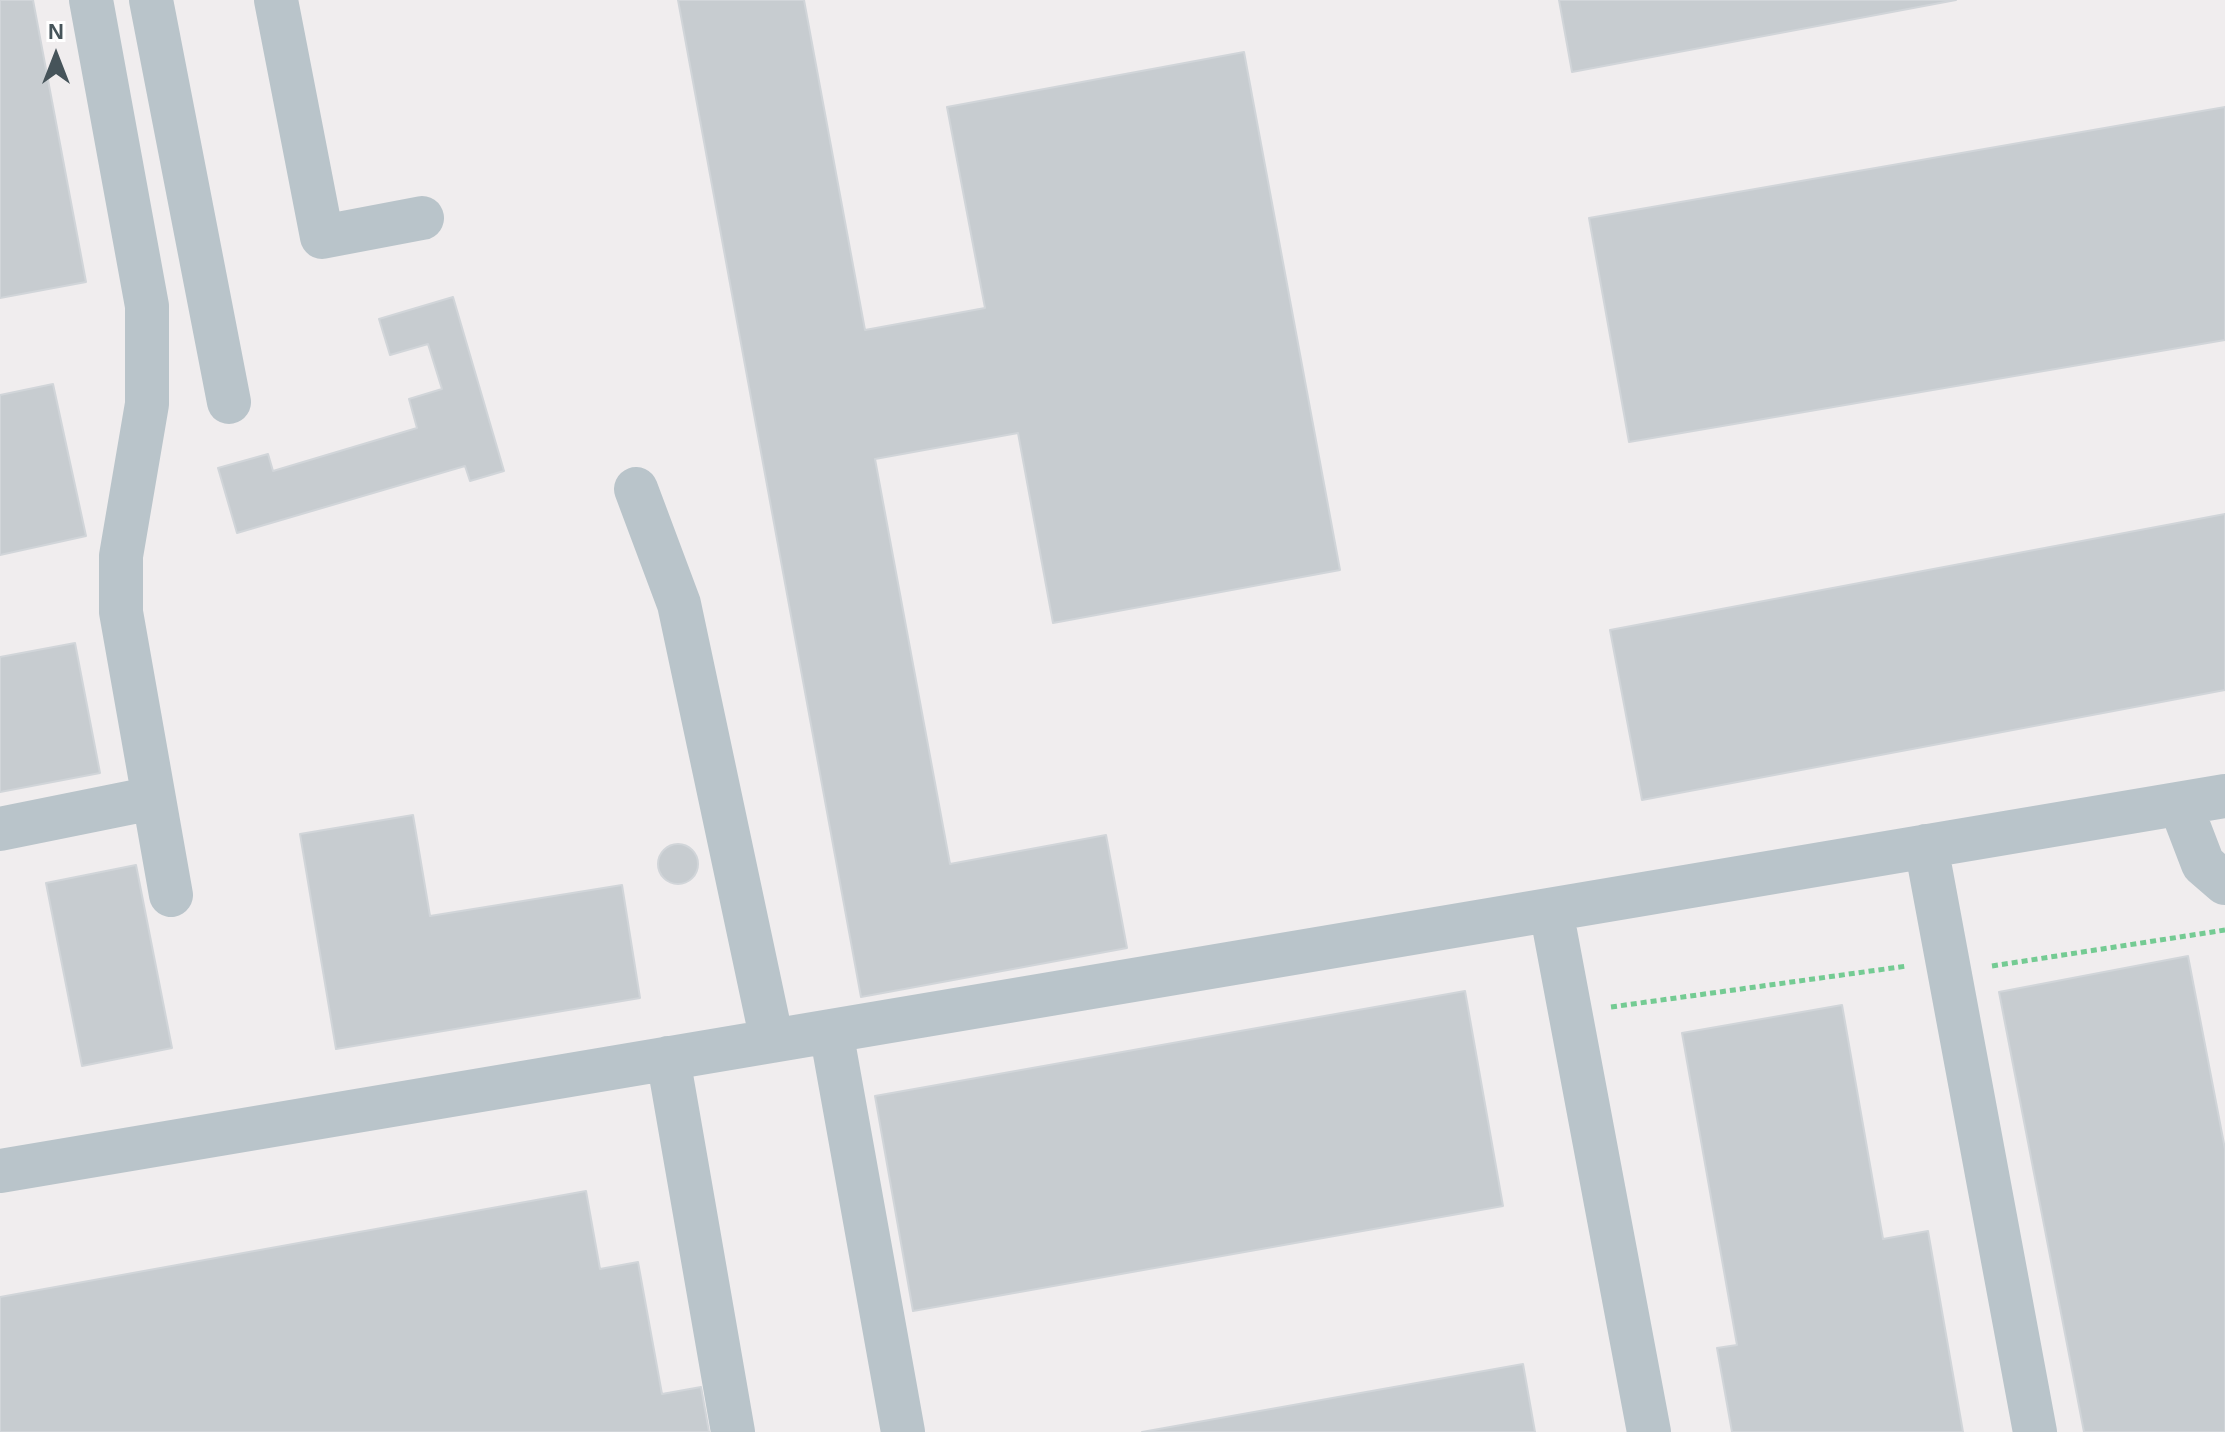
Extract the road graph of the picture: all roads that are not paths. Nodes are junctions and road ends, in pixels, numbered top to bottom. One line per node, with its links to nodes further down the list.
1 (91, 0): 8 (lane)
2 (151, 0): 5 (lane)
3 (276, 0): 4 (lane)
4 (422, 218)
5 (229, 402)
6 (636, 489): 16 (lane)
7 (2225, 796): 9 (lane)
8 (153, 798): 10 (lane); 13 (lane)
9 (2180, 804): 11 (lane); 12 (lane)
10 (0, 829)
11 (1926, 846): 14 (lane); 22 (lane)
12 (2225, 883)
13 (171, 895)
14 (1551, 910): 15 (lane); 21 (lane)
15 (831, 1031): 16 (lane); 20 (lane)
16 (772, 1041): 17 (lane)
17 (668, 1058): 18 (lane); 19 (lane)
18 (0, 1171)
19 (733, 1432)
20 (903, 1432)
21 (1649, 1432)
22 (2035, 1432)

